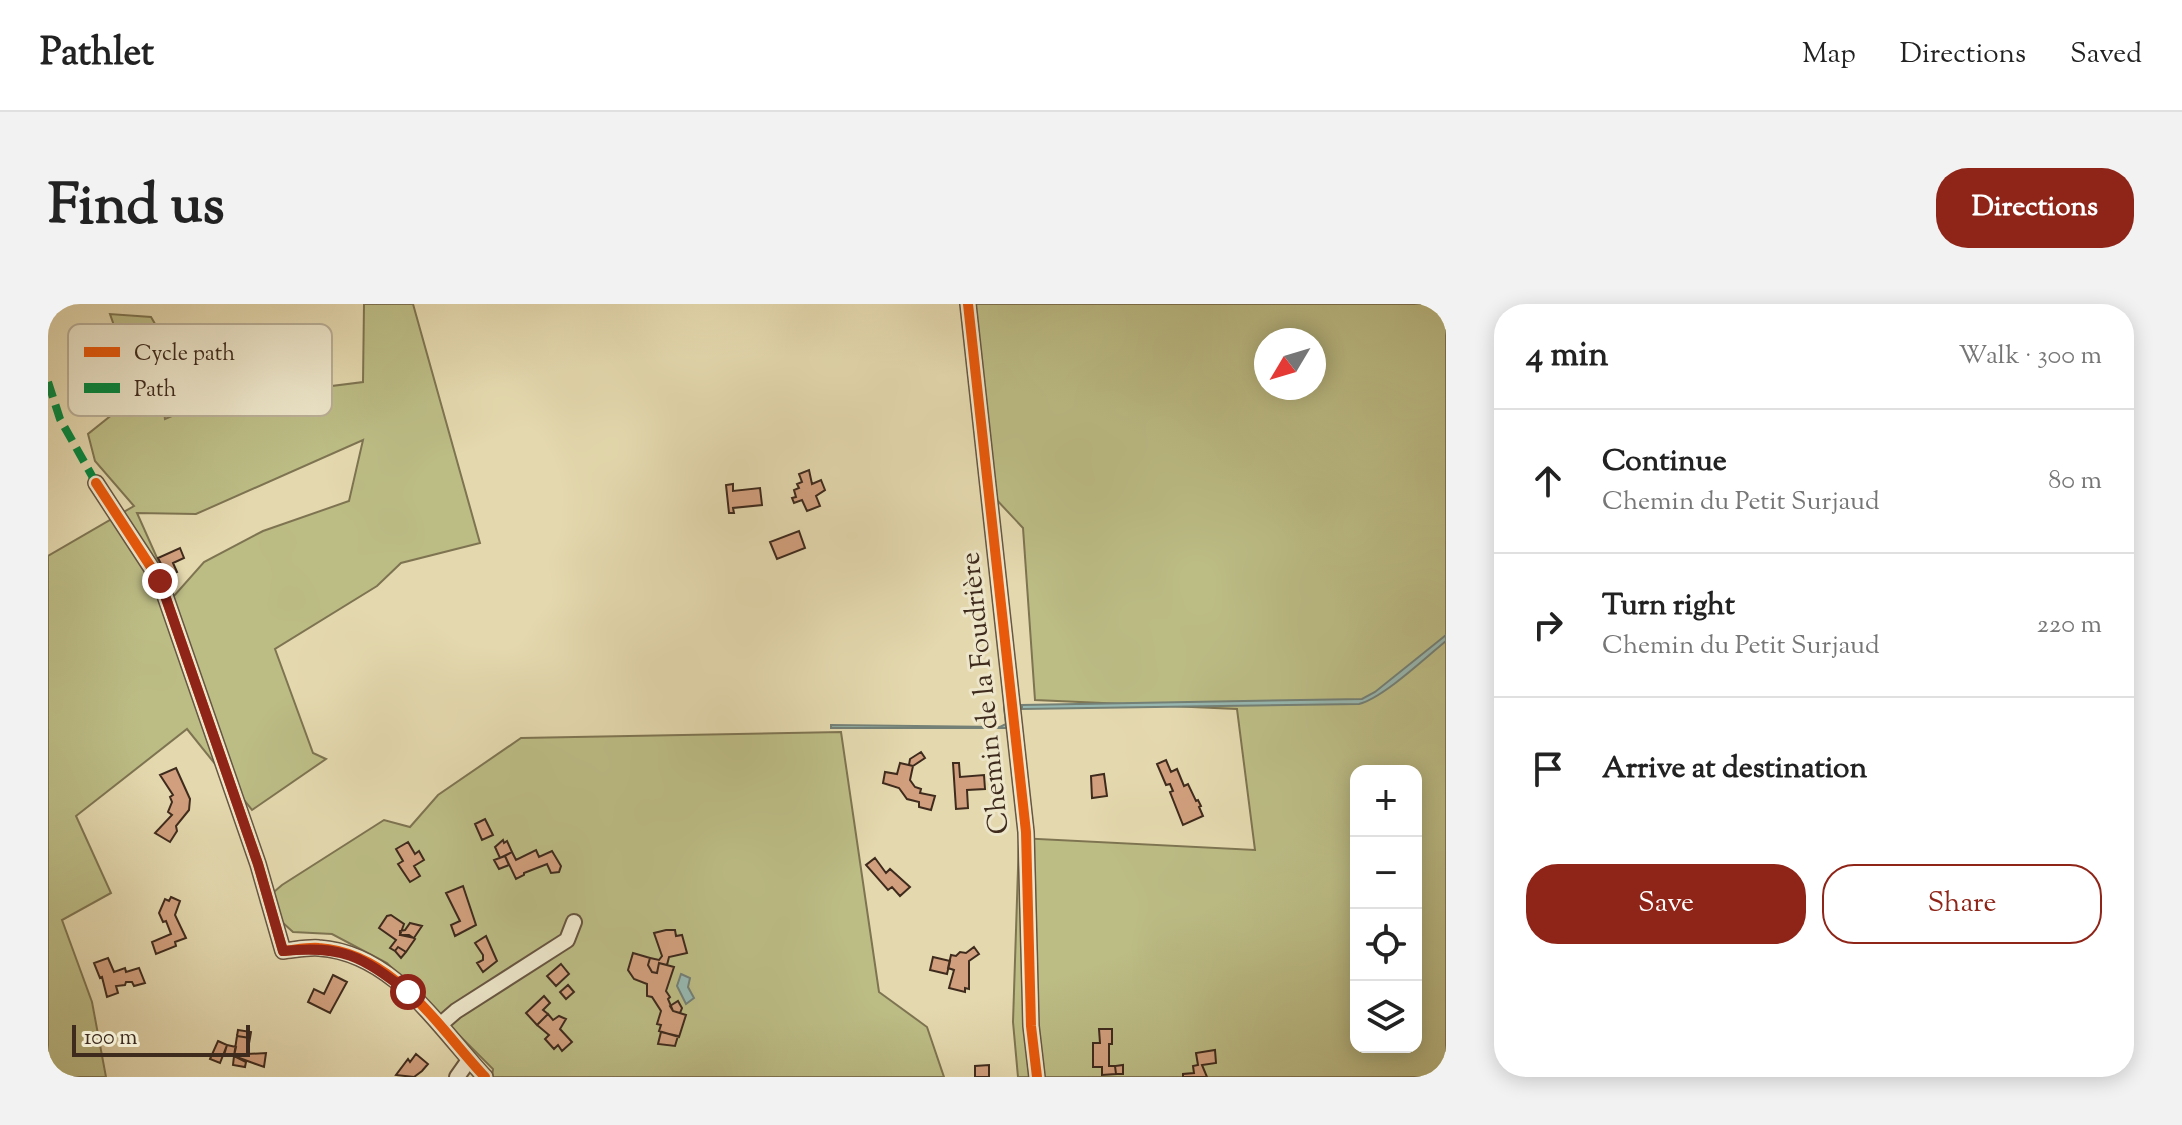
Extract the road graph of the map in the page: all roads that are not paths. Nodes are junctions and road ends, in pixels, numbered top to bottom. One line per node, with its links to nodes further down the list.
1 (968, 304): 8 (street, Chemin de la Foudrière)
2 (96, 483): 4 (street)
3 (574, 922): 4 (street)
4 (441, 1024): 5 (street)
5 (469, 1060): 6 (street); 7 (street)
6 (457, 1077)
7 (485, 1077)
8 (1037, 1077)

